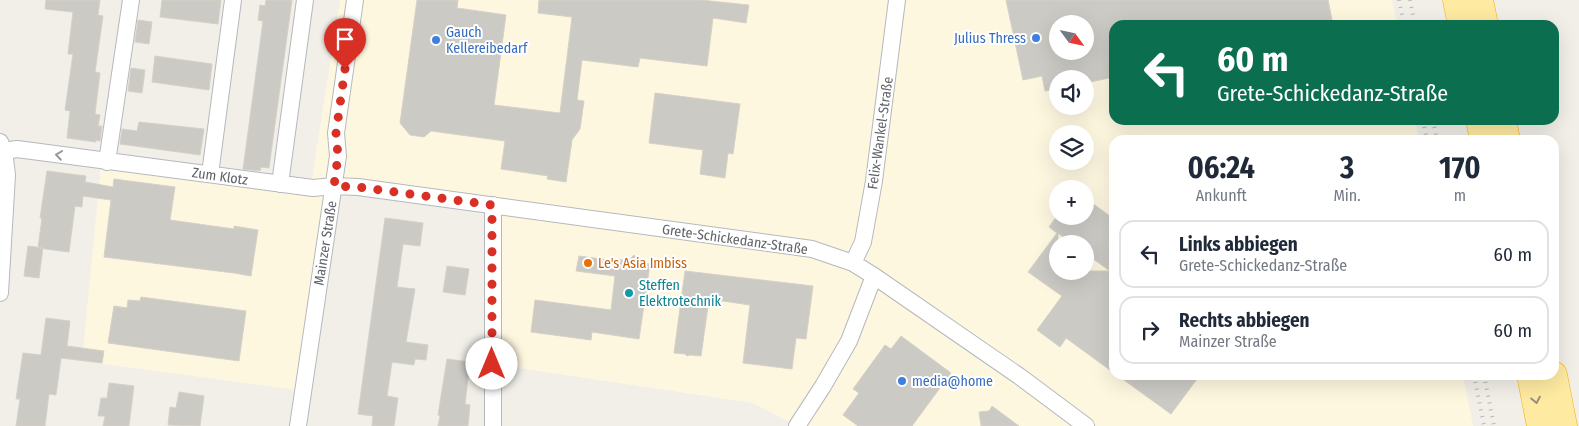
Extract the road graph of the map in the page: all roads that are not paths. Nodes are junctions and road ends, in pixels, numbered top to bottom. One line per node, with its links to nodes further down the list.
1 (130, 0): 11 (street)
2 (233, 0): 12 (street)
3 (305, 0): 13 (street)
4 (355, 0): 14 (street, Mainzer Straße)
5 (897, 0): 16 (street, Felix-Wankel-Straße)
6 (1457, 0): 8 (highway)
7 (1479, 0): 9 (highway)
8 (1461, 20)
9 (1483, 20)
10 (2, 147): 11 (street, Zum Klotz, one-way to 10); 18 (street)
11 (107, 162): 12 (street, Zum Klotz)
12 (210, 174): 13 (street, Zum Klotz)
13 (280, 184): 14 (street, Zum Klotz)
14 (334, 186): 15 (street, Grete-Schickedanz-Straße); 21 (street, Mainzer Straße)
15 (492, 205): 16 (street, Grete-Schickedanz-Straße); 22 (street)
16 (853, 263): 17 (street, Grete-Schickedanz-Straße)
17 (874, 276): 23 (street); 24 (street, Grete-Schickedanz-Straße)
18 (0, 293)
19 (1532, 380): 25 (highway, one-way to 25)
20 (1554, 380): 26 (highway)
21 (298, 426)
22 (492, 426)
23 (797, 426)
24 (1086, 426)
25 (1541, 426)
26 (1563, 426)

